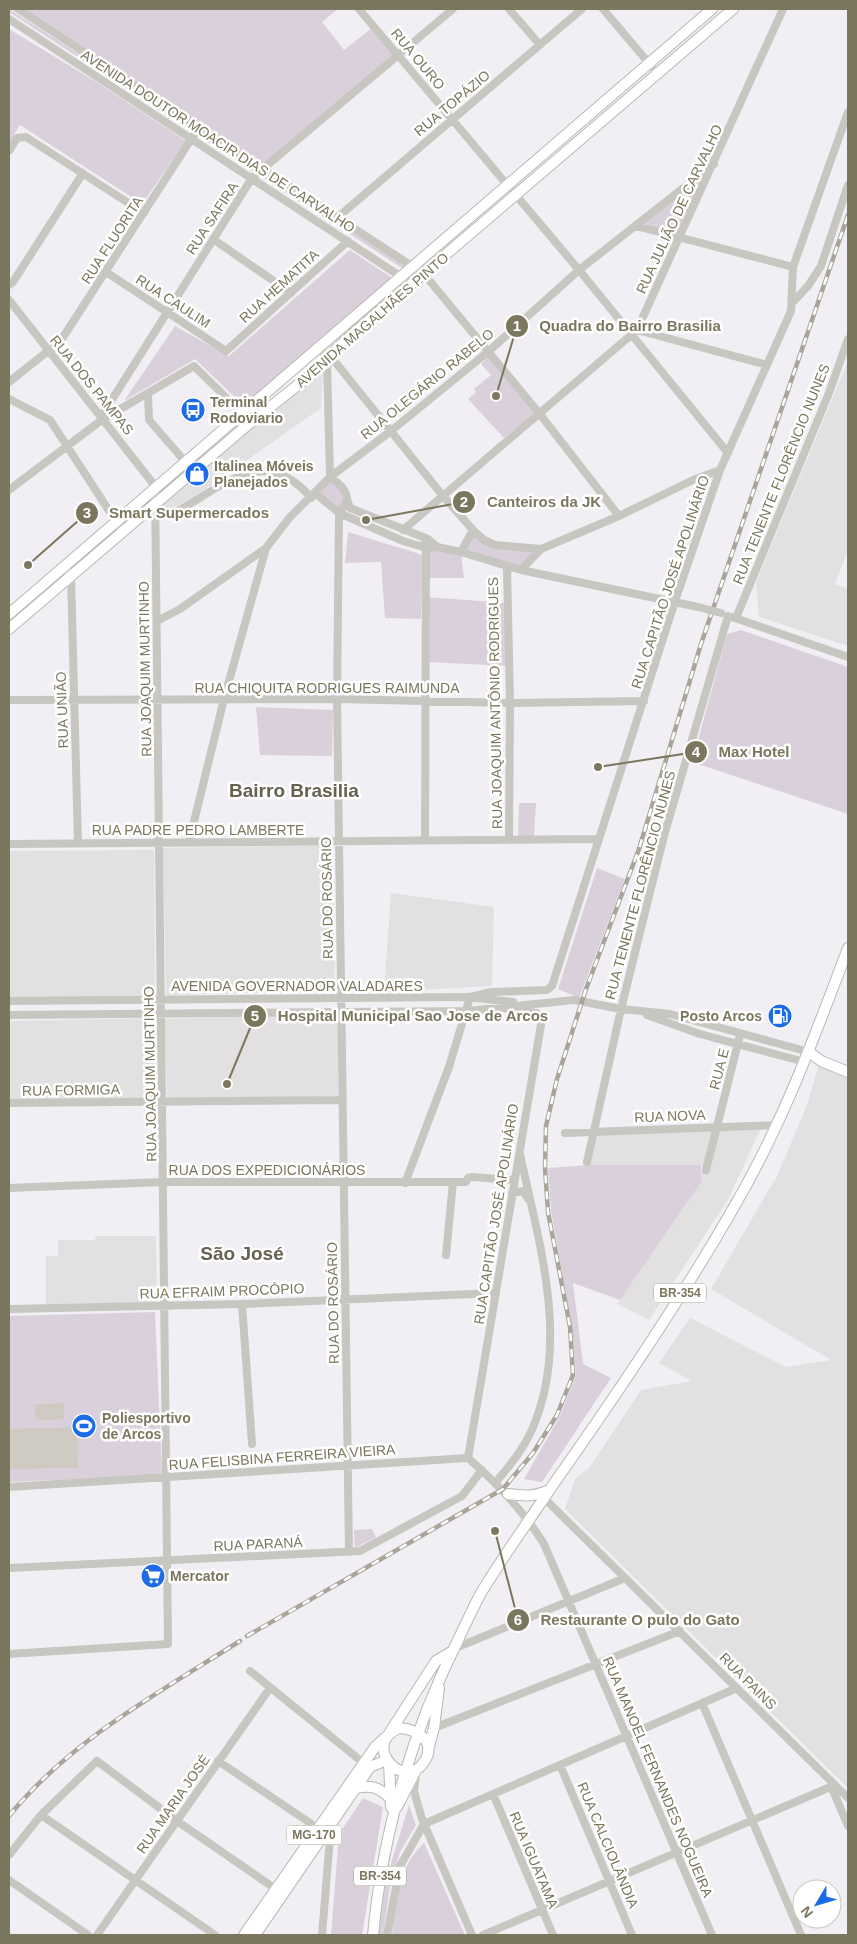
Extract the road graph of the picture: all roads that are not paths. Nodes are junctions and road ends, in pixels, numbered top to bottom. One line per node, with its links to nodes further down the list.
1 (18, 9): 11 (street, AVENIDA DOUTOR MOACIR DIAS DE CARVALHO)
2 (359, 9): 14 (street, RUA OURO)
3 (453, 9): 14 (street, RUA SAFIRA)
4 (509, 9): 12 (street)
5 (582, 9): 12 (street, RUA TOPÁZIO)
6 (604, 9): 15 (street)
7 (712, 9): 15 (main road, AVENIDA MAGALHÃES PINTO)
8 (733, 9): 16 (main road, AVENIDA MAGALHÃES PINTO)
9 (783, 9): 22 (street, RUA JULIÃO DE CARVALHO)
10 (9, 19): 13 (street, AVENIDA DOUTOR MOACIR DIAS DE CARVALHO)
11 (57, 34): 13 (street); 19 (street, AVENIDA DOUTOR MOACIR DIAS DE CARVALHO)
12 (540, 45): 18 (street, RUA TOPÁZIO)
13 (50, 46): 20 (street, AVENIDA DOUTOR MOACIR DIAS DE CARVALHO)
14 (398, 55): 18 (street, RUA OURO); 23 (street, RUA SAFIRA)
15 (649, 63): 16 (street); 26 (main road, AVENIDA MAGALHÃES PINTO)
16 (658, 74): 28 (main road, AVENIDA MAGALHÃES PINTO)
17 (848, 112): 38 (street, RUA CAPITÃO JOSÉ APOLINÁRIO)
18 (452, 118): 26 (street, RUA OURO); 31 (street, RUA TOPÁZIO)
19 (199, 127): 20 (street, RUA FLUORITA); 23 (street, AVENIDA DOUTOR MOACIR DIAS DE CARVALHO)
20 (192, 138): 25 (street, AVENIDA DOUTOR MOACIR DIAS DE CARVALHO); 29 (street, RUA FLUORITA)
21 (9, 151): 24 (street)
22 (714, 164): 32 (street, RUA OLEGÁRIO RABELO); 34 (street, RUA JULIÃO DE CARVALHO)
23 (263, 170): 25 (street, RUA SAFIRA); 31 (street, AVENIDA DOUTOR MOACIR DIAS DE CARVALHO)
24 (83, 173): 29 (street); 44 (street)
25 (252, 178): 35 (street, RUA SAFIRA); 36 (street, AVENIDA DOUTOR MOACIR DIAS DE CARVALHO)
26 (507, 184): 28 (street, RUA OURO); 30 (main road, AVENIDA MAGALHÃES PINTO)
27 (848, 185): 47 (street)
28 (516, 195): 33 (main road, AVENIDA MAGALHÃES PINTO); 39 (street, RUA OURO)
29 (144, 213): 40 (street, RUA FLUORITA)
30 (470, 216): 33 (main road); 37 (main road, AVENIDA MAGALHÃES PINTO)
31 (338, 217): 37 (street, AVENIDA DOUTOR MOACIR DIAS DE CARVALHO)
32 (636, 226): 34 (street); 39 (street, RUA OLEGÁRIO RABELO)
33 (479, 227): 41 (main road, AVENIDA MAGALHÃES PINTO)
34 (679, 238): 38 (street); 49 (street, RUA JULIÃO DE CARVALHO)
35 (213, 239): 45 (street); 48 (street, RUA SAFIRA)
36 (348, 241): 42 (street, AVENIDA DOUTOR MOACIR DIAS DE CARVALHO); 45 (street, RUA HEMATITA)
37 (412, 266): 41 (street, AVENIDA DOUTOR MOACIR DIAS DE CARVALHO); 42 (main road, AVENIDA MAGALHÃES PINTO)
38 (794, 266): 47 (street, RUA CAPITÃO JOSÉ APOLINÁRIO)
39 (579, 270): 49 (street, RUA OURO); 54 (street, RUA OLEGÁRIO RABELO)
40 (106, 272): 48 (street, RUA CAULIM); 52 (street, RUA FLUORITA)
41 (424, 274): 43 (main road, AVENIDA MAGALHÃES PINTO); 54 (street, AVENIDA DOUTOR MOACIR DIAS DE CARVALHO)
42 (401, 276): 43 (street, AVENIDA DOUTOR MOACIR DIAS DE CARVALHO); 51 (main road, AVENIDA MAGALHÃES PINTO)
43 (412, 284): 55 (main road, AVENIDA MAGALHÃES PINTO)
44 (9, 285)
45 (291, 293): 53 (street, RUA HEMATITA)
46 (9, 300): 52 (street, RUA DOS PAMPAS)
47 (793, 302): 56 (street, RUA CAPITÃO JOSÉ APOLINÁRIO)
48 (167, 313): 53 (street, RUA CAULIM); 62 (street, RUA SAFIRA)
49 (634, 332): 56 (street); 61 (street, RUA JULIÃO DE CARVALHO); 66 (street, RUA OURO)
50 (848, 339): 98 (street, RUA TENENTE FLORÊNCIO NUNES)
51 (320, 344): 55 (street); 60 (main road, AVENIDA MAGALHÃES PINTO)
52 (48, 350): 57 (street, RUA FLUORITA); 62 (street, RUA DOS PAMPAS)
53 (226, 351)
54 (489, 351): 61 (street, AVENIDA DOUTOR MOACIR DIAS DE CARVALHO); 64 (street, RUA OLEGÁRIO RABELO)
55 (328, 358): 63 (main road, AVENIDA MAGALHÃES PINTO); 64 (street); 70 (street)
56 (767, 365): 66 (street, RUA CAPITÃO JOSÉ APOLINÁRIO)
57 (9, 382)
58 (148, 393): 60 (street); 62 (street); 67 (street)
59 (9, 399): 65 (street)
60 (242, 411): 63 (street); 67 (main road, AVENIDA MAGALHÃES PINTO)
61 (539, 413): 73 (street, RUA JULIÃO DE CARVALHO); 81 (street, AVENIDA DOUTOR MOACIR DIAS DE CARVALHO)
62 (102, 418): 65 (street); 71 (street, RUA DOS PAMPAS)
63 (251, 422): 69 (main road, AVENIDA MAGALHÃES PINTO)
64 (391, 431): 70 (street, RUA OLEGÁRIO RABELO); 73 (street)
65 (67, 446): 72 (street); 82 (street)
66 (728, 453): 68 (street, RUA CAPITÃO JOSÉ APOLINÁRIO)
67 (184, 461): 69 (street); 71 (main road, AVENIDA MAGALHÃES PINTO)
68 (720, 470): 81 (street); 96 (street, RUA CAPITÃO JOSÉ APOLINÁRIO)
69 (194, 471): 77 (main road, AVENIDA MAGALHÃES PINTO)
70 (330, 476): 74 (street, RUA OLEGÁRIO RABELO); 75 (street)
71 (155, 486): 76 (main road, AVENIDA MAGALHÃES PINTO); 77 (street, RUA JOAQUIM MURTINHO)
72 (9, 490)
73 (443, 496): 83 (street, RUA JULIÃO DE CARVALHO); 84 (street)
74 (311, 498): 79 (street); 80 (street); 88 (street, RUA OLEGÁRIO RABELO)
75 (346, 498): 79 (street, RUA DO ROSÁRIO); 83 (street)
76 (138, 501): 78 (main road); 82 (main road, AVENIDA MAGALHÃES PINTO)
77 (156, 503): 78 (main road, AVENIDA MAGALHÃES PINTO); 80 (street, RUA JOAQUIM MURTINHO)
78 (146, 512): 85 (main road, AVENIDA MAGALHÃES PINTO)
79 (342, 514): 89 (street); 105 (street, RUA DO ROSÁRIO)
80 (156, 516): 99 (street, RUA JOAQUIM MURTINHO)
81 (619, 516): 90 (street)
82 (115, 521): 85 (street); 92 (main road, AVENIDA MAGALHÃES PINTO)
83 (403, 530): 86 (street)
84 (474, 530): 90 (street); 91 (street)
85 (122, 532): 95 (main road, AVENIDA MAGALHÃES PINTO)
86 (424, 538): 87 (street); 89 (street)
87 (437, 547): 89 (street); 91 (street)
88 (266, 548): 99 (street, RUA OLEGÁRIO RABELO); 104 (street)
89 (426, 548): 107 (street)
90 (540, 549): 94 (street)
91 (461, 552): 93 (street)
92 (64, 566): 95 (street); 97 (main road, AVENIDA MAGALHÃES PINTO)
93 (507, 566): 94 (street); 109 (street, RUA JOAQUIM ANTÔNIO RODRIGUES)
94 (521, 570): 96 (street)
95 (70, 576): 100 (main road, AVENIDA MAGALHÃES PINTO); 102 (street, RUA UNIÃO)
96 (675, 602): 98 (street, bridge); 108 (street, RUA CAPITÃO JOSÉ APOLINÁRIO)
97 (9, 614)
98 (728, 616): 101 (street); 125 (street, RUA TENENTE FLORÊNCIO NUNES)
99 (157, 621): 103 (street, RUA JOAQUIM MURTINHO)
100 (9, 629)
101 (848, 657)
102 (74, 699): 103 (street, RUA CHIQUITA RODRIGUES RAIMUNDA); 106 (street, RUA CHIQUITA RODRIGUES RAIMUNDA); 115 (street, RUA UNIÃO)
103 (158, 699): 104 (street, RUA CHIQUITA RODRIGUES RAIMUNDA); 116 (street, RUA JOAQUIM MURTINHO)
104 (224, 699): 105 (street, RUA CHIQUITA RODRIGUES RAIMUNDA); 114 (street)
105 (337, 699): 107 (street, RUA CHIQUITA RODRIGUES RAIMUNDA); 113 (street, RUA DO ROSÁRIO)
106 (9, 700)
107 (424, 700): 109 (street, RUA CHIQUITA RODRIGUES RAIMUNDA); 111 (street)
108 (644, 701): 109 (street, RUA CHIQUITA RODRIGUES RAIMUNDA); 110 (street, RUA CAPITÃO JOSÉ APOLINÁRIO)
109 (510, 703): 112 (street, RUA JOAQUIM ANTÔNIO RODRIGUES)
110 (598, 839): 112 (street, RUA PADRE PEDRO LAMBERTE); 119 (street, RUA CAPITÃO JOSÉ APOLINÁRIO)
111 (425, 840): 112 (street, RUA PADRE PEDRO LAMBERTE); 113 (street, RUA PADRE PEDRO LAMBERTE)
112 (509, 840)
113 (339, 841): 114 (street, RUA PADRE PEDRO LAMBERTE); 120 (street, RUA DO ROSÁRIO)
114 (189, 842): 116 (street, RUA PADRE PEDRO LAMBERTE)
115 (78, 843): 116 (street, RUA PADRE PEDRO LAMBERTE); 117 (street, RUA PADRE PEDRO LAMBERTE)
116 (160, 843): 121 (street, RUA JOAQUIM MURTINHO)
117 (9, 844)
118 (848, 948): 133 (main road, BR-354)
119 (470, 997): 120 (street, AVENIDA GOVERNADOR VALADARES); 123 (street, AVENIDA GOVERNADOR VALADARES); 126 (street)
120 (341, 998): 121 (street, AVENIDA GOVERNADOR VALADARES); 128 (street, RUA DO ROSÁRIO)
121 (161, 1000): 122 (street, AVENIDA GOVERNADOR VALADARES); 129 (street, RUA JOAQUIM MURTINHO)
122 (9, 1001)
123 (525, 1003): 124 (street, AVENIDA GOVERNADOR VALADARES); 125 (street, AVENIDA GOVERNADOR VALADARES)
124 (500, 1008): 126 (street, AVENIDA GOVERNADOR VALADARES); 142 (street, RUA CAPITÃO JOSÉ APOLINÁRIO)
125 (621, 1009): 127 (street, AVENIDA GOVERNADOR VALADARES); 140 (street, RUA TENENTE FLORÊNCIO NUNES)
126 (465, 1010): 128 (street, AVENIDA GOVERNADOR VALADARES); 148 (street)
127 (636, 1011): 131 (street, AVENIDA GOVERNADOR VALADARES); 132 (street, AVENIDA GOVERNADOR VALADARES)
128 (341, 1012): 129 (street, AVENIDA GOVERNADOR VALADARES); 135 (street, RUA DO ROSÁRIO)
129 (161, 1013): 130 (street, AVENIDA GOVERNADOR VALADARES); 136 (street, RUA JOAQUIM MURTINHO)
130 (9, 1015)
131 (741, 1033): 132 (street, RUA E); 133 (street, AVENIDA GOVERNADOR VALADARES)
132 (738, 1044): 133 (street, AVENIDA GOVERNADOR VALADARES); 139 (street, RUA E)
133 (807, 1057): 134 (main road); 138 (main road, BR-354)
134 (848, 1072)
135 (342, 1100): 136 (street, RUA FORMIGA); 149 (street, RUA DO ROSÁRIO)
136 (162, 1102): 137 (street, RUA FORMIGA); 146 (street, RUA JOAQUIM MURTINHO)
137 (9, 1103)
138 (777, 1125): 139 (street, RUA NOVA); 166 (main road, BR-354)
139 (717, 1127): 140 (street, RUA NOVA); 144 (street, RUA E)
140 (594, 1132): 141 (street, RUA NOVA); 143 (street, RUA TENENTE FLORÊNCIO NUNES)
141 (565, 1133)
142 (519, 1148): 145 (street, RUA CAPITÃO JOSÉ APOLINÁRIO); 152 (street)
143 (587, 1162)
144 (706, 1170)
145 (514, 1180): 147 (street, RUA DOS EXPEDICIONÁRIOS); 151 (street, RUA CAPITÃO JOSÉ APOLINÁRIO)
146 (164, 1182): 149 (street, RUA DOS EXPEDICIONÁRIOS); 150 (street, RUA DOS EXPEDICIONÁRIOS); 157 (street, RUA JOAQUIM MURTINHO)
147 (453, 1182): 148 (street, RUA DOS EXPEDICIONÁRIOS); 153 (street)
148 (405, 1183): 149 (street, RUA DOS EXPEDICIONÁRIOS)
149 (344, 1184): 155 (street, RUA DO ROSÁRIO)
150 (9, 1188)
151 (512, 1193): 152 (street); 154 (street, RUA CAPITÃO JOSÉ APOLINÁRIO)
152 (531, 1203): 164 (street)
153 (446, 1255)
154 (496, 1293): 155 (street, RUA EFRAIM PROCÓPIO); 160 (street, RUA CAPITÃO JOSÉ APOLINÁRIO)
155 (345, 1300): 156 (street, RUA EFRAIM PROCÓPIO); 161 (street, RUA DO ROSÁRIO)
156 (242, 1304): 157 (street, RUA EFRAIM PROCÓPIO); 159 (street)
157 (164, 1306): 158 (street, RUA EFRAIM PROCÓPIO); 163 (street, RUA JOAQUIM MURTINHO)
158 (9, 1309)
159 (252, 1444)
160 (468, 1458): 161 (street, RUA FELISBINA FERREIRA VIEIRA); 162 (street)
161 (348, 1465): 163 (street, RUA FELISBINA FERREIRA VIEIRA); 169 (street, RUA DO ROSÁRIO)
162 (482, 1470): 164 (street); 169 (street, RUA PARANÁ)
163 (166, 1477): 165 (street, RUA FELISBINA FERREIRA VIEIRA); 170 (street, RUA JOAQUIM MURTINHO)
164 (496, 1482): 167 (street)
165 (9, 1487)
166 (547, 1493): 167 (main road); 168 (main road, BR-354); 172 (street, RUA PAINS)
167 (508, 1494): 168 (street)
168 (529, 1521): 173 (street, RUA MANOEL FERNANDES NOGUEIRA); 175 (main road, BR-354)
169 (349, 1552): 170 (street, RUA PARANÁ)
170 (167, 1560): 171 (street, RUA PARANÁ); 176 (street, RUA JOAQUIM MURTINHO)
171 (9, 1568)
172 (625, 1578): 173 (street); 174 (street, RUA PAINS)
173 (568, 1601): 175 (street); 177 (street, RUA MANOEL FERNANDES NOGUEIRA)
174 (680, 1631): 177 (street); 181 (street, RUA PAINS)
175 (453, 1650): 179 (main road, BR-354); 185 (main road)
176 (9, 1654)
177 (596, 1666): 183 (street); 186 (street, RUA MANOEL FERNANDES NOGUEIRA)
178 (250, 1671): 180 (street)
179 (439, 1678): 183 (main road); 184 (main road, BR-354)
180 (270, 1688): 188 (street, RUA MARIA JOSÉ); 190 (street)
181 (737, 1688): 182 (street); 194 (street, RUA PAINS)
182 (702, 1703): 186 (street); 201 (street)
183 (434, 1728): 187 (main road)
184 (418, 1732): 185 (main road); 187 (main road); 193 (main road, BR-354)
185 (388, 1734): 189 (main road); 190 (main road, MG-170)
186 (626, 1736): 191 (street); 206 (street, RUA MANOEL FERNANDES NOGUEIRA)
187 (428, 1750): 192 (main road)
188 (218, 1761): 202 (street, RUA MARIA JOSÉ); 205 (street)
189 (388, 1762): 190 (main road); 193 (main road); 197 (main road)
190 (367, 1765): 195 (main road, MG-170); 205 (main road, MG-170)
191 (560, 1765): 196 (street); 210 (street, RUA CALCIOLÂNDIA)
192 (416, 1770): 193 (main road); 200 (main road); 203 (street)
193 (404, 1772): 200 (main road, BR-354)
194 (833, 1786): 198 (street, RUA PAINS); 201 (street); 204 (street)
195 (356, 1788): 197 (main road); 205 (main road, MG-170)
196 (493, 1794): 203 (street); 212 (street, RUA IGUATAMA)
197 (390, 1798): 200 (main road)
198 (848, 1798)
199 (41, 1815): 202 (street); 207 (street); 209 (street)
200 (391, 1817): 219 (main road, BR-354)
201 (752, 1820): 206 (street); 226 (street)
202 (176, 1821): 209 (street, RUA MARIA JOSÉ); 211 (street)
203 (424, 1824): 220 (street); 221 (street)
204 (848, 1826)
205 (325, 1830): 211 (main road, MG-170); 218 (street)
206 (676, 1853): 210 (street); 225 (street, RUA MANOEL FERNANDES NOGUEIRA)
207 (9, 1855)
208 (9, 1880): 213 (street)
209 (135, 1880): 214 (street, RUA MARIA JOSÉ); 215 (street)
210 (609, 1881): 212 (street); 224 (street, RUA CALCIOLÂNDIA)
211 (280, 1892): 216 (main road, MG-170); 217 (main road, MG-170)
212 (542, 1910): 222 (street); 223 (street, RUA IGUATAMA)
213 (88, 1935)
214 (97, 1935)
215 (215, 1935)
216 (244, 1935)
217 (256, 1935)
218 (322, 1935)
219 (373, 1935)
220 (387, 1935)
221 (472, 1935)
222 (483, 1935)
223 (553, 1935)
224 (632, 1935)
225 (712, 1935)
226 (801, 1935)

